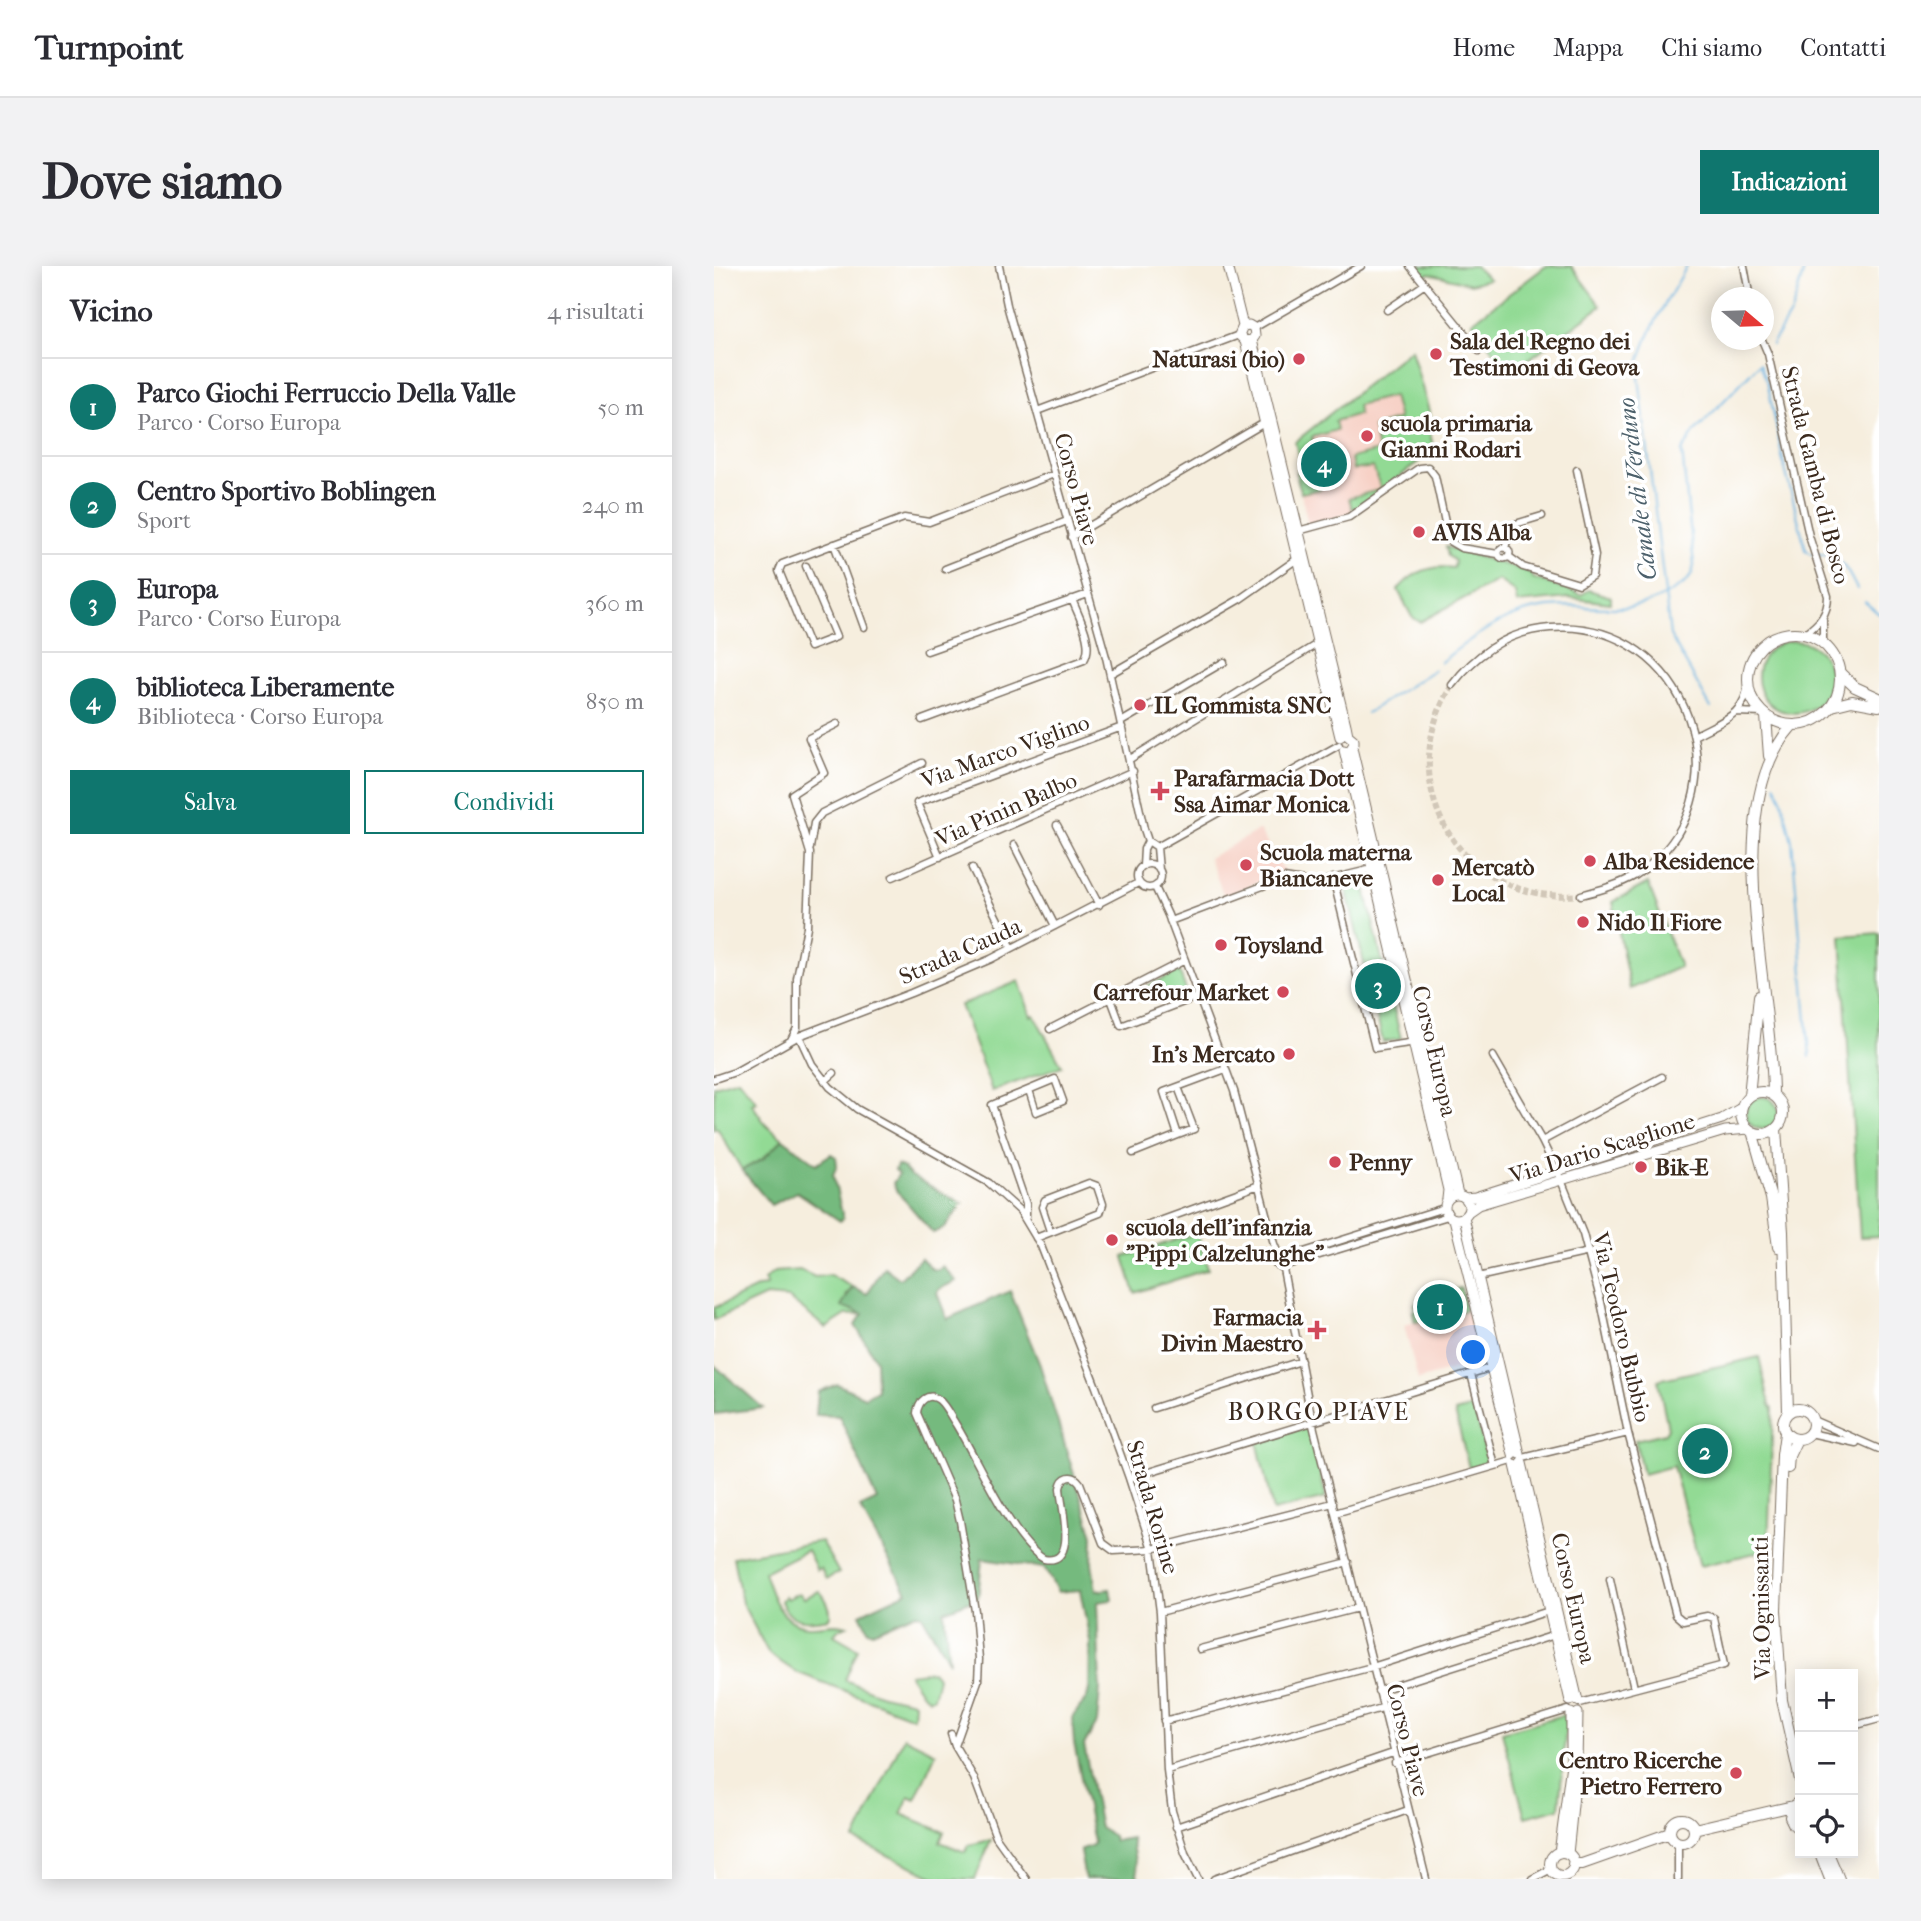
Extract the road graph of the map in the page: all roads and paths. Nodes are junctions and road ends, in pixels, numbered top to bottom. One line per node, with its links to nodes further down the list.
1 (999, 266): 13 (street, Corso Piave)
2 (1228, 266): 10 (main road, Corso Europa)
3 (1235, 266): 10 (main road, Corso Europa)
4 (1361, 266): 10 (street)
5 (1410, 266): 7 (street)
6 (1744, 266): 8 (street)
7 (1424, 284): 9 (street); 12 (street)
8 (1748, 287)
9 (1387, 310)
10 (1247, 332): 13 (street); 14 (main road, Corso Europa)
11 (1766, 350): 30 (street, Strada Gamba di Bosco)
12 (1479, 351)
13 (1037, 411): 16 (street, Corso Piave)
14 (1268, 422): 19 (main road, Corso Europa); 20 (street); 25 (main road, Corso Europa)
15 (1577, 470): 24 (street)
16 (1054, 474): 18 (street, Corso Piave); 21 (street)
17 (1542, 516): 22 (street)
18 (1067, 521): 20 (street, Corso Piave); 27 (street)
19 (1298, 531): 23 (street); 51 (main road, Corso Europa)
20 (1071, 537): 28 (street, Corso Piave)
21 (834, 544): 26 (street); 31 (street)
22 (1505, 548): 23 (street); 24 (street)
23 (1498, 554): 24 (street)
24 (1508, 556)
25 (1297, 559): 34 (main road, Corso Europa); 38 (street)
26 (806, 566)
27 (945, 569)
28 (1088, 594): 29 (street); 38 (street, Corso Piave)
29 (1072, 599): 35 (street); 46 (street)
30 (1823, 619): 32 (street, Strada Gamba di Bosco); 33 (street, Strada Gamba di Bosco)
31 (864, 627)
32 (1805, 634): 33 (main road); 39 (main road)
33 (1823, 643): 37 (main road)
34 (1317, 644): 51 (main road, Corso Europa); 52 (street)
35 (927, 652)
36 (1224, 663): 48 (street)
37 (1840, 673): 41 (main road); 42 (main road)
38 (1110, 674): 48 (street, Corso Piave)
39 (1748, 682): 44 (street); 45 (main road)
40 (1452, 685): 50 (street)
41 (1879, 698)
42 (1832, 706): 43 (main road); 49 (main road)
43 (1879, 706)
44 (1737, 712): 45 (street); 50 (street)
45 (1764, 715): 49 (main road); 54 (main road)
46 (922, 720)
47 (837, 724): 60 (street)
48 (1121, 724): 52 (street, Corso Piave); 61 (street, Via Marco Viglino)
49 (1792, 726): 54 (main road)
50 (1694, 736): 70 (street)
51 (1345, 743): 59 (street); 64 (main road, Corso Europa); 101 (main road, Corso Europa)
52 (1130, 759): 55 (street, Corso Piave)
53 (922, 763): 60 (street)
54 (1768, 767): 76 (main road)
55 (1133, 771): 57 (street, Corso Piave); 61 (street, Via Pinin Balbo)
56 (1057, 825): 71 (street)
57 (1149, 841): 59 (street); 62 (street, Corso Piave)
58 (1014, 845): 73 (street)
59 (1157, 846): 65 (street)
60 (810, 853): 81 (street)
61 (940, 857): 66 (street, Via Pinin Balbo)
62 (1143, 866): 65 (street); 68 (street)
63 (972, 868): 74 (street)
64 (1372, 869): 67 (street); 102 (main road, Corso Europa)
65 (1160, 870): 69 (street)
66 (893, 877)
67 (1332, 878): 72 (street); 82 (street, Corso Europa)
68 (1138, 883): 69 (street); 71 (street, Strada Cauda)
69 (1155, 887): 72 (street, Corso Piave)
70 (1581, 895)
71 (1100, 905): 73 (street, Strada Cauda)
72 (1170, 921): 75 (street, Corso Piave)
73 (1055, 926): 74 (street, Strada Cauda)
74 (1012, 948): 80 (street, Strada Cauda)
75 (1185, 960): 77 (street, Corso Piave); 78 (street)
76 (1760, 978): 91 (main road); 92 (main road)
77 (1199, 996): 78 (street); 84 (street, Corso Piave)
78 (1111, 999): 79 (street)
79 (1050, 1029)
80 (799, 1037): 81 (street, Strada Cauda); 88 (street, Strada Rorine)
81 (791, 1041): 87 (street, Strada Cauda)
82 (1409, 1043)
83 (1493, 1056): 97 (street, Via Teodoro Bubbio)
84 (1225, 1069): 89 (street); 100 (street, Corso Piave)
85 (834, 1073): 88 (street)
86 (1662, 1077): 97 (street)
87 (714, 1079)
88 (825, 1081): 103 (street, Strada Rorine)
89 (1178, 1087): 96 (street); 96 (street)
90 (1028, 1090): 90 (street); 103 (street)
91 (1773, 1094): 92 (main road); 94 (main road)
92 (1749, 1096): 93 (main road)
93 (1741, 1108): 95 (main road); 99 (main road, Via Dario Scaglione)
94 (1776, 1129): 95 (main road); 111 (main road)
95 (1751, 1130): 99 (main road, Via Dario Scaglione); 111 (main road)
96 (1178, 1135): 98 (street)
97 (1542, 1141): 99 (street, Via Teodoro Bubbio)
98 (1133, 1153)
99 (1559, 1176): 101 (main road, Via Dario Scaglione); 102 (main road, Via Dario Scaglione); 107 (street, Via Teodoro Bubbio)
100 (1259, 1185): 104 (street); 108 (street, Corso Piave)
101 (1461, 1196): 102 (main road, Via Dario Scaglione); 102 (main road, Corso Europa)
102 (1454, 1212): 109 (street, Via Dario Scaglione); 112 (main road, Corso Europa); 114 (main road, Corso Europa)
103 (1026, 1219): 106 (street, Strada Rorine)
104 (1146, 1226)
105 (1050, 1231): 105 (street); 106 (street)
106 (1036, 1238): 128 (street, Strada Rorine)
107 (1589, 1252): 112 (street); 120 (street, Via Teodoro Bubbio)
108 (1279, 1256): 109 (street); 110 (street, Corso Piave)
109 (1289, 1261): 110 (street)
110 (1283, 1269): 113 (street, Corso Piave)
111 (1783, 1276): 117 (main road)
112 (1478, 1277): 114 (main road, Corso Europa)
113 (1301, 1362): 116 (street); 119 (street, Corso Piave)
114 (1494, 1367): 115 (street); 126 (main road, Corso Europa)
115 (1471, 1374): 119 (street); 127 (street)
116 (1154, 1408)
117 (1793, 1410): 118 (main road); 121 (main road)
118 (1813, 1420): 122 (main road); 124 (street)
119 (1312, 1421): 128 (street); 129 (street, Corso Piave)
120 (1628, 1433): 126 (street); 140 (street, Via Teodoro Bubbio)
121 (1786, 1433): 123 (main road); 151 (main road, Via Ognissanti)
122 (1810, 1433): 123 (main road); 124 (street)
123 (1797, 1439): 147 (main road, Via Ognissanti)
124 (1868, 1445): 125 (street)
125 (1879, 1449)
126 (1517, 1459): 127 (street); 135 (main road, Corso Europa); 142 (main road, Corso Europa)
127 (1495, 1466): 130 (street)
128 (1129, 1478): 131 (street, Strada Rorine)
129 (1333, 1503): 130 (street, Corso Piave); 131 (street)
130 (1335, 1513): 132 (street, Corso Piave)
131 (1152, 1549): 136 (street, Strada Rorine); 149 (street)
132 (1348, 1562): 134 (street, Corso Piave); 136 (street)
133 (1610, 1579): 140 (street)
134 (1358, 1608): 138 (street); 139 (street, Corso Piave)
135 (1549, 1611): 137 (main road, Corso Europa); 139 (street)
136 (1160, 1612): 145 (street, Strada Rorine)
137 (1555, 1635): 141 (street); 142 (main road, Corso Europa)
138 (1200, 1649)
139 (1372, 1667): 141 (street, Corso Piave); 145 (street)
140 (1634, 1688): 142 (street)
141 (1378, 1691): 143 (street, Corso Piave)
142 (1574, 1707): 152 (street); 164 (main road, Corso Europa)
143 (1382, 1708): 150 (street, Corso Piave); 153 (street)
144 (1879, 1719): 146 (street)
145 (1164, 1721): 153 (street, Strada Rorine)
146 (1858, 1725)
147 (1795, 1733)
148 (951, 1734): 149 (street)
149 (955, 1746): 169 (street)
150 (1393, 1753): 152 (street, Corso Piave); 160 (street)
151 (1795, 1758)
152 (1395, 1763): 156 (street, Corso Piave)
153 (1167, 1770): 160 (street, Strada Rorine)
154 (1795, 1805): 157 (main road)
155 (1795, 1808): 158 (main road)
156 (1408, 1810): 171 (street); 172 (street, Corso Piave)
157 (1770, 1811): 158 (main road); 161 (main road)
158 (1790, 1817): 159 (main road)
159 (1795, 1826)
160 (1176, 1827): 170 (street, Strada Rorine)
161 (1694, 1829): 162 (main road); 163 (main road)
162 (1670, 1833): 163 (main road); 167 (main road)
163 (1678, 1843): 174 (street)
164 (1563, 1854): 167 (main road); 168 (main road)
165 (1822, 1858): 175 (main road)
166 (1830, 1858): 176 (main road)
167 (1573, 1864): 168 (main road)
168 (1558, 1875): 173 (street)
169 (1026, 1879)
170 (1198, 1879)
171 (1214, 1879)
172 (1426, 1879)
173 (1532, 1879)
174 (1678, 1879)
175 (1830, 1879)
176 (1839, 1879)

